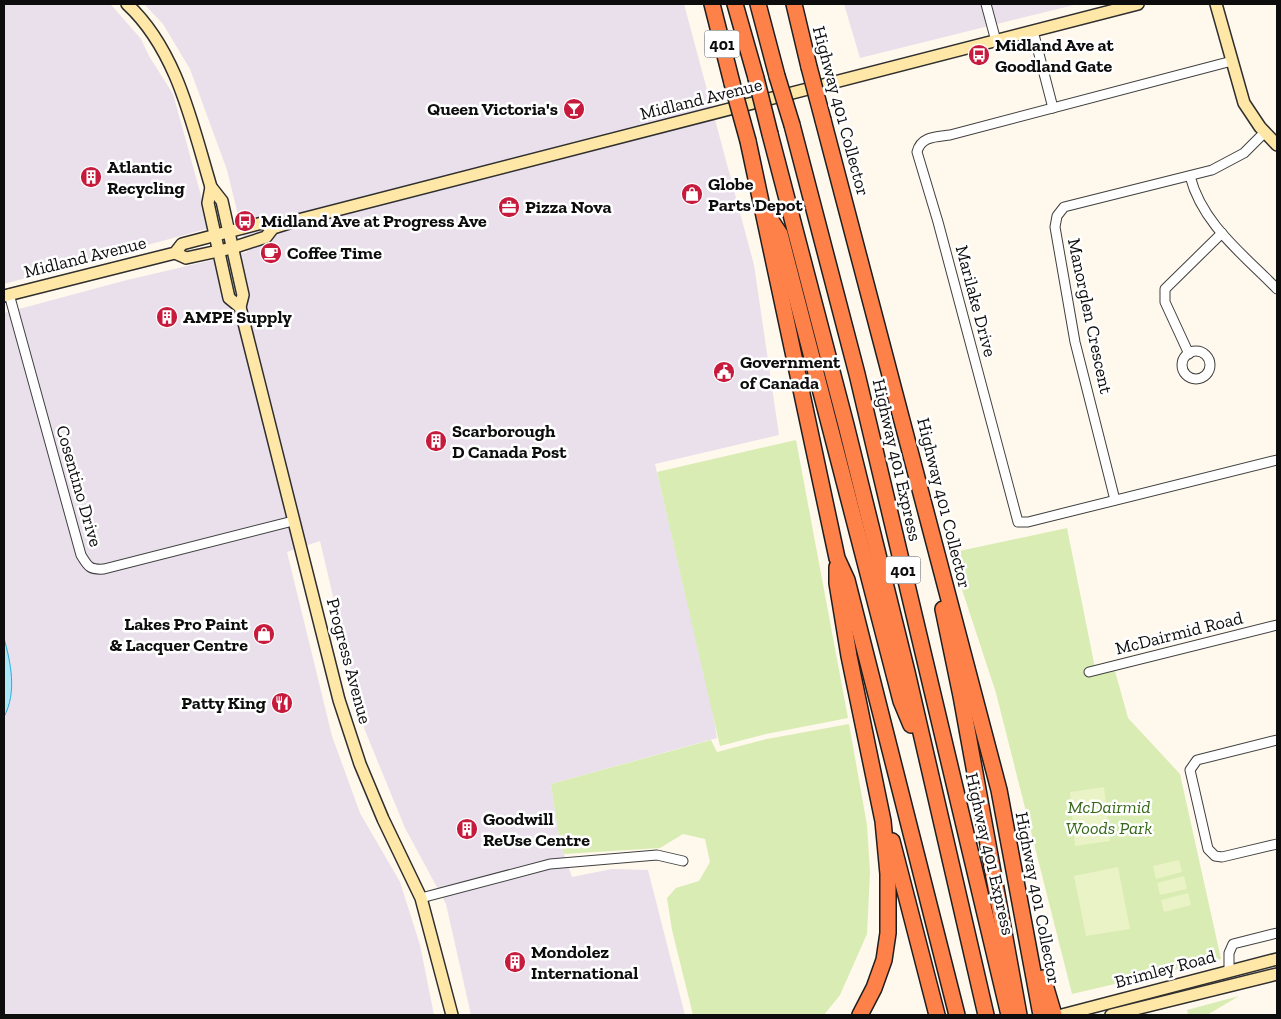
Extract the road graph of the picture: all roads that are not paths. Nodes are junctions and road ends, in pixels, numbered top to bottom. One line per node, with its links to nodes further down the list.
1 (126, 4): 18 (main road, Progress Avenue)
2 (712, 4): 19 (highway, 401, bridge)
3 (735, 4): 39 (highway, 401, bridge)
4 (758, 4): 55 (highway, Highway 401 Express / 401, bridge)
5 (789, 4): 10 (highway)
6 (794, 4): 10 (highway, Highway 401 Collector / 401)
7 (986, 4): 12 (street)
8 (1138, 4): 11 (main road, Midland Avenue)
9 (1216, 4): 13 (main road)
10 (798, 22): 31 (highway, Highway 401 Collector / 401, bridge)
11 (1033, 31): 12 (main road, Midland Avenue); 14 (street)
12 (996, 41): 20 (main road, Midland Avenue)
13 (1232, 61): 14 (street, Marilake Drive); 15 (main road)
14 (1053, 108): 33 (street, Marilake Drive)
15 (1265, 132): 16 (main road); 17 (street, Manorglen Crescent)
16 (1277, 146)
17 (1190, 176): 22 (street); 33 (street, Manorglen Crescent)
18 (211, 187): 21 (main road, Progress Avenue); 23 (main road, Progress Avenue)
19 (763, 209): 35 (highway, 401); 39 (highway)
20 (274, 228): 21 (main road, Midland Avenue); 24 (main road, Midland Avenue)
21 (228, 232): 23 (main road, Midland Avenue); 24 (main road, Progress Avenue)
22 (1222, 233): 27 (street); 30 (street)
23 (214, 236): 25 (main road, Progress Avenue); 26 (main road, Midland Avenue)
24 (232, 248): 25 (main road, Midland Avenue); 29 (main road, Progress Avenue)
25 (218, 250): 26 (main road, Midland Avenue); 29 (main road, Progress Avenue)
26 (176, 253): 28 (main road, Midland Avenue)
27 (1277, 289)
28 (6, 295): 34 (street, Cosentino Drive)
29 (240, 307): 34 (main road, Progress Avenue)
30 (1189, 354)
31 (902, 414): 45 (highway, Highway 401 Collector / 401); 56 (highway)
32 (1277, 460): 33 (street, Marilake Drive)
33 (1115, 500)
34 (293, 521): 43 (main road, Progress Avenue)
35 (837, 558): 40 (highway); 53 (highway, 401)
36 (1277, 625): 37 (street, McDairmid Road)
37 (1089, 672)
38 (1277, 740): 41 (street)
39 (929, 769): 54 (highway, 401)
40 (883, 821): 51 (highway); 52 (highway)
41 (1277, 844)
42 (683, 861): 43 (street)
43 (421, 898): 50 (main road, Progress Avenue)
44 (1277, 933): 47 (street)
45 (1028, 945): 57 (highway, Highway 401 Collector / 401); 58 (highway)
46 (1277, 959): 47 (main road, Brimley Road)
47 (1229, 970): 49 (main road, Brimley Road)
48 (1277, 974): 59 (main road, Brimley Road)
49 (1066, 1014)
50 (452, 1015)
51 (860, 1015)
52 (937, 1015)
53 (958, 1015)
54 (986, 1015)
55 (1010, 1015)
56 (1019, 1015)
57 (1041, 1015)
58 (1054, 1015)
59 (1111, 1015)

